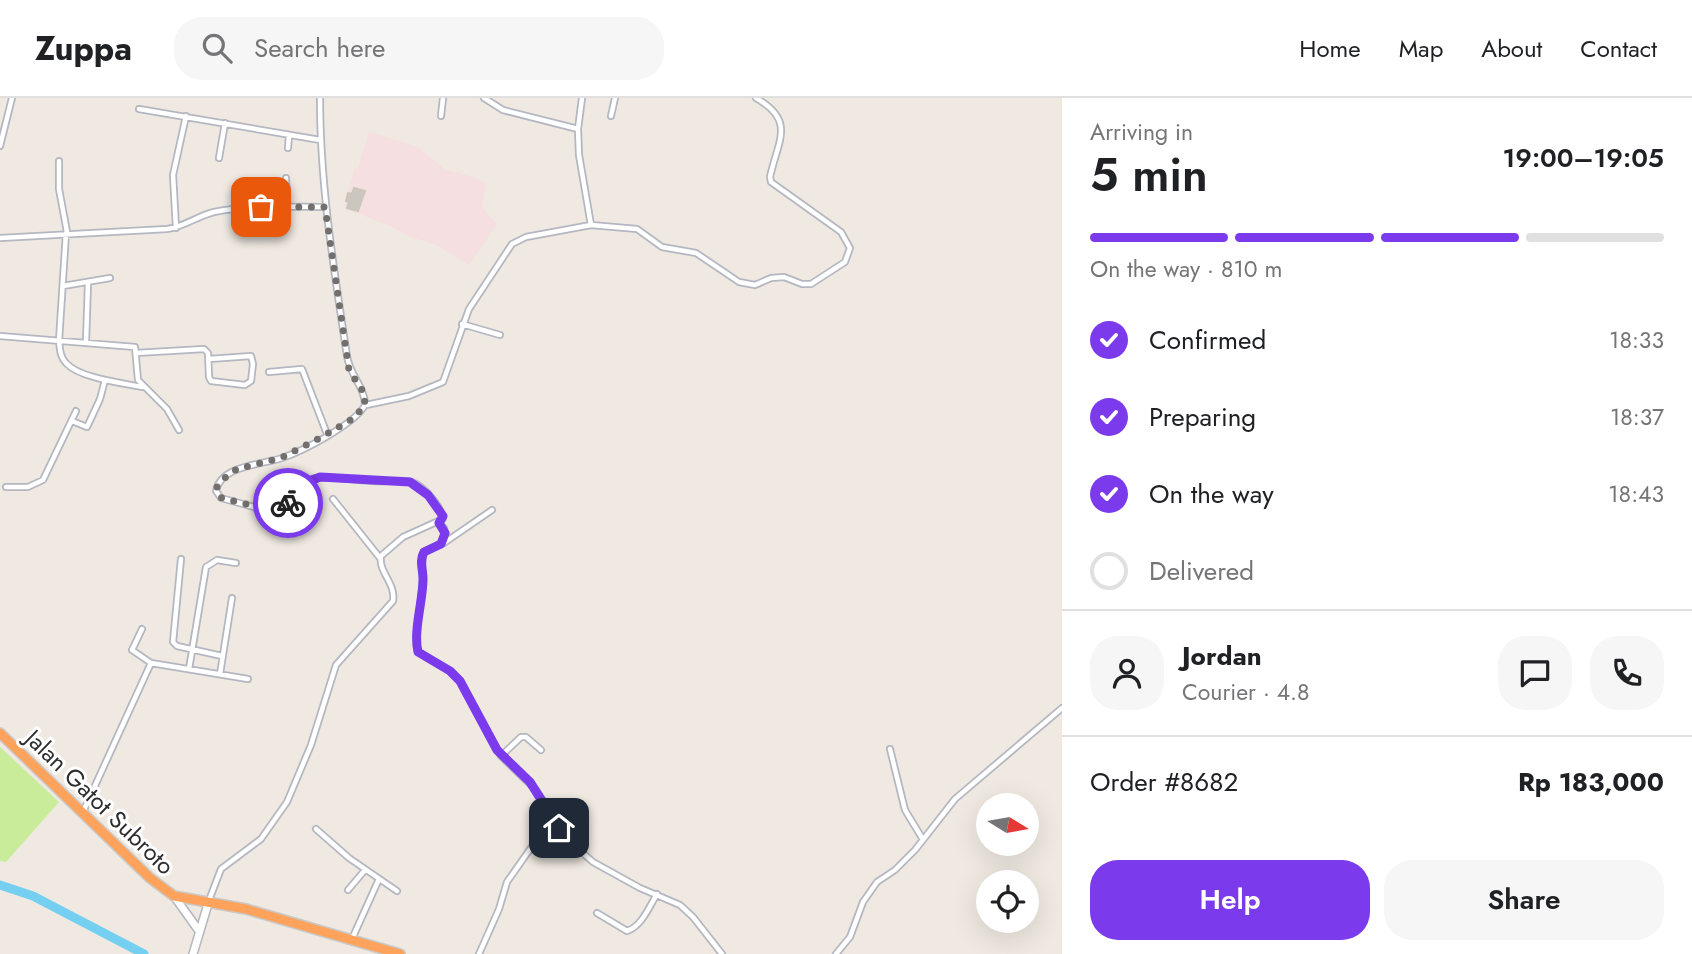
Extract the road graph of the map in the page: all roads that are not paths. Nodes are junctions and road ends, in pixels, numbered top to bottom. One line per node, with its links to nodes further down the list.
1 (12, 98): 16 (street)
2 (320, 98): 15 (street)
3 (443, 98): 10 (street)
4 (484, 98): 13 (street)
5 (582, 98): 13 (street)
6 (615, 98): 11 (street)
7 (756, 98): 23 (street)
8 (139, 109): 9 (street)
9 (186, 116): 12 (street); 24 (street)
10 (441, 116)
11 (611, 116)
12 (225, 123): 14 (street); 18 (street)
13 (579, 129): 23 (street)
14 (289, 135): 15 (street); 17 (street)
15 (320, 140): 22 (street)
16 (0, 146)
17 (288, 148)
18 (219, 158)
19 (59, 161): 25 (street)
20 (286, 178): 21 (street)
21 (287, 207): 22 (street); 24 (street)
22 (325, 207): 40 (street)
23 (591, 225): 30 (street)
24 (176, 228): 25 (street)
25 (66, 233): 26 (street); 29 (street)
26 (0, 238)
27 (110, 278): 28 (street)
28 (88, 283): 29 (street); 34 (street)
29 (63, 286): 33 (street)
30 (462, 324): 31 (street); 40 (street)
31 (500, 335)
32 (0, 336): 33 (street)
33 (59, 341): 34 (street); 38 (street)
34 (86, 342): 35 (street)
35 (136, 353): 36 (street); 39 (street)
36 (209, 359): 36 (street)
37 (269, 372): 44 (street)
38 (105, 380): 39 (street); 42 (street)
39 (142, 387): 43 (street)
40 (365, 405): 44 (street)
41 (76, 411): 42 (street)
42 (72, 421): 45 (street)
43 (179, 430)
44 (327, 434): 48 (street)
45 (6, 487)
46 (333, 499): 51 (street)
47 (492, 510): 49 (street)
48 (439, 523): 49 (street); 51 (street)
49 (441, 544): 65 (street)
50 (181, 559): 55 (street)
51 (380, 559): 76 (street)
52 (236, 564): 55 (street)
53 (232, 598): 56 (street)
54 (142, 629): 57 (street)
55 (193, 650): 56 (street); 58 (street)
56 (222, 656): 59 (street)
57 (151, 663): 58 (street); 66 (street)
58 (189, 669): 59 (street)
59 (220, 674): 60 (street)
60 (248, 679)
61 (1062, 708): 69 (street)
62 (0, 733): 66 (highway, Jalan Gatot Subroto)
63 (890, 749): 69 (street)
64 (541, 751): 65 (street)
65 (501, 756): 67 (street)
66 (83, 813): 75 (highway, Jalan Gatot Subroto)
67 (552, 818): 74 (street); 82 (street)
68 (316, 829): 70 (street)
69 (922, 838): 84 (street)
70 (365, 870): 71 (street); 72 (street)
71 (379, 879): 73 (street); 79 (street)
72 (348, 890)
73 (397, 891)
74 (657, 894): 77 (street); 83 (street)
75 (174, 896): 76 (highway); 78 (street)
76 (208, 904): 78 (street); 79 (highway)
77 (597, 913)
78 (199, 931): 80 (street)
79 (352, 939): 81 (highway)
80 (193, 953)
81 (400, 954)
82 (479, 954)
83 (723, 954)
84 (836, 954)

